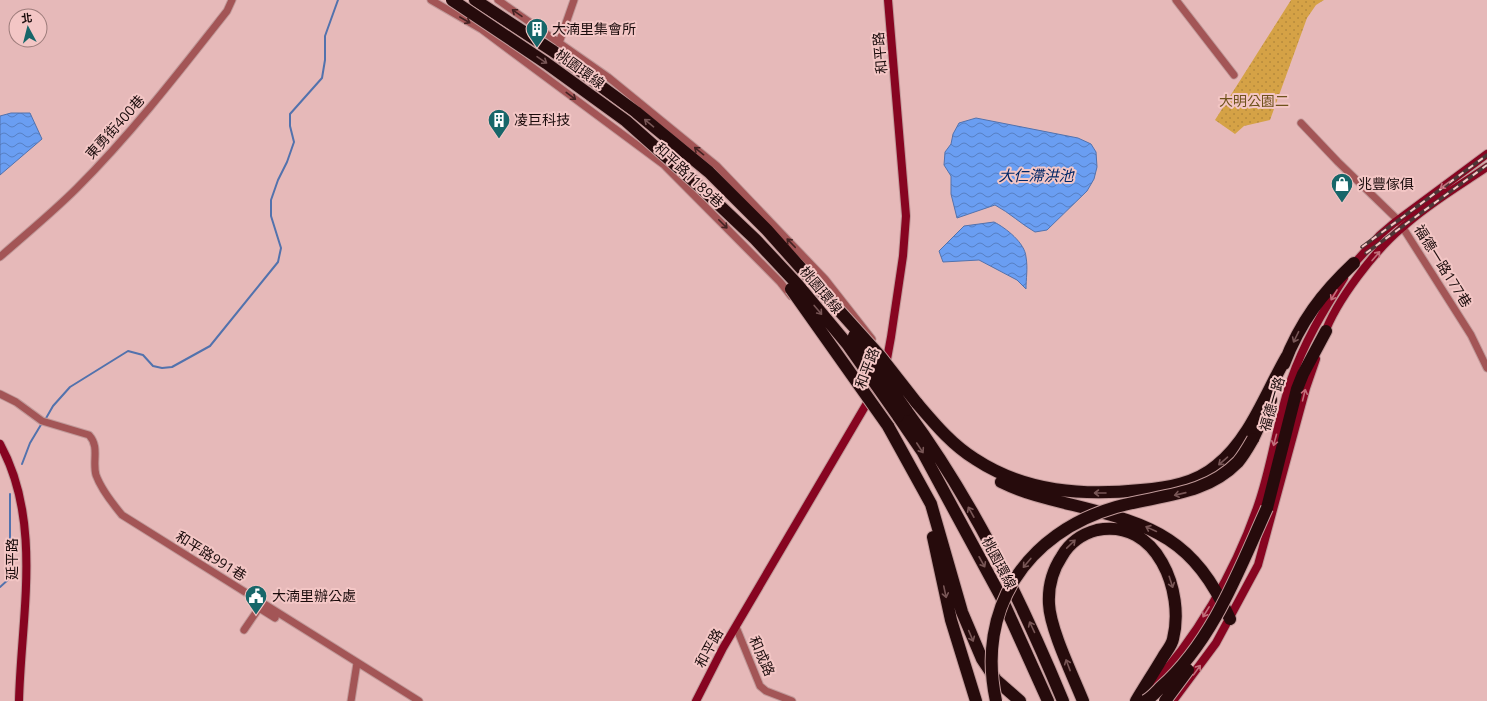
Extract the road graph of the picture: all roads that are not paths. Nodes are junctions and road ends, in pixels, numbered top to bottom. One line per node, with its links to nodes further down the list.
1 (232, 0): 18 (street, 東勇街400巷)
2 (432, 0): 10 (street, 和平路1189巷)
3 (452, 0): 17 (highway, 桃園環線, one-way to 17, bridge)
4 (459, 0): 10 (street)
5 (475, 0): 20 (highway, 桃園環線, one-way to 5)
6 (498, 0): 11 (street, 和平路1189巷, one-way to 6)
7 (574, 0): 11 (street)
8 (888, 0): 23 (main road, 和平路)
9 (1176, 0): 12 (street)
10 (453, 13): 26 (street, 和平路1189巷, one-way to 26)
11 (559, 43): 23 (street, 和平路1189巷, one-way to 11)
12 (1234, 75)
13 (1301, 123): 16 (street, 福德一路177巷)
14 (1487, 154): 16 (main road, 福德一路, one-way to 16)
15 (1487, 167): 16 (main road, 福德一路)
16 (1400, 224): 19 (main road, 福德一路); 21 (main road, 福德一路, one-way to 16); 24 (street, 福德一路177巷)
17 (755, 239): 28 (highway, 桃園環線, one-way to 28, bridge); 30 (highway, bridge)
18 (0, 257)
19 (1354, 263): 22 (highway, one-way to 22); 32 (main road, 福德一路, one-way to 32)
20 (808, 276): 27 (highway, bridge); 28 (highway, 桃園環線, bridge)
21 (1326, 331): 31 (highway); 33 (main road, 福德一路, one-way to 21)
22 (1287, 356): 27 (highway, one-way to 27); 46 (highway, one-way to 46, bridge)
23 (887, 359): 26 (main road, 和平路)
24 (1487, 368)
25 (0, 394): 39 (street, 和平路991巷)
26 (870, 398): 37 (main road, 和平路)
27 (916, 402): 34 (highway, one-way to 27)
28 (902, 413): 48 (highway, 桃園環線, one-way to 48); 49 (highway, 桃園環線, one-way to 28)
29 (0, 444): 40 (main road, 延平路)
30 (908, 460): 45 (highway, one-way to 45); 47 (highway, one-way to 47, bridge)
31 (1266, 508): 52 (highway, bridge); 53 (highway, bridge)
32 (1227, 575): 33 (main road); 34 (main road, 福德一路)
33 (1245, 591): 36 (main road, 福德一路)
34 (1218, 593): 36 (highway); 51 (main road, 福德一路, one-way to 51)
35 (275, 618): 38 (street)
36 (1230, 619): 54 (main road, 福德一路, one-way to 36)
37 (736, 627): 43 (main road, 和平路); 44 (street, 和成路)
38 (244, 630)
39 (357, 662): 41 (street); 42 (street, 和平路991巷)
40 (18, 701)
41 (351, 701)
42 (419, 701)
43 (696, 701)
44 (792, 701)
45 (976, 701)
46 (996, 701)
47 (1020, 701)
48 (1048, 701)
49 (1063, 701)
50 (1083, 701): 51 (highway, one-way to 51)
51 (1136, 701)
52 (1145, 701)
53 (1165, 701)
54 (1173, 701)

